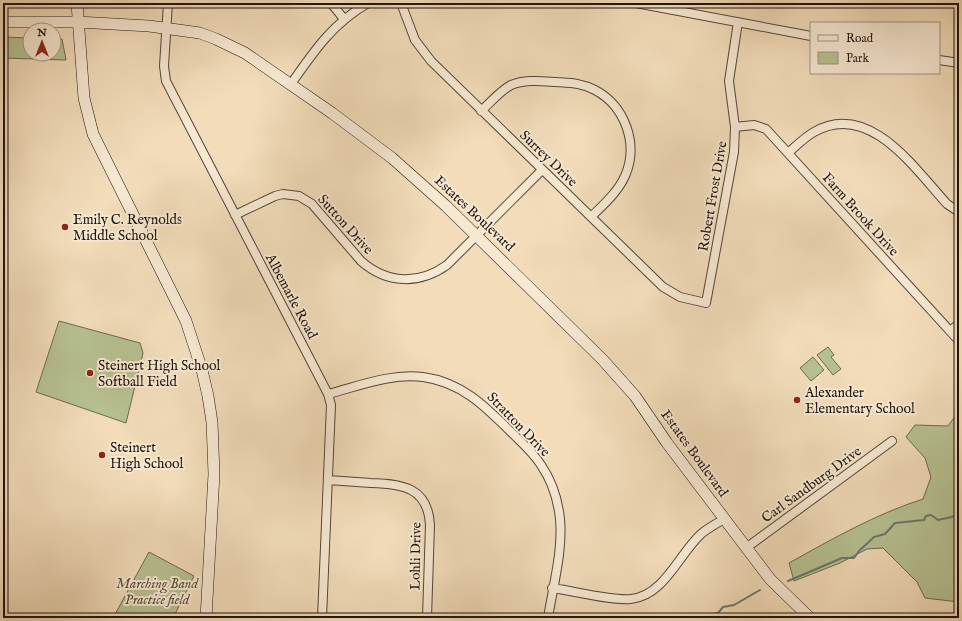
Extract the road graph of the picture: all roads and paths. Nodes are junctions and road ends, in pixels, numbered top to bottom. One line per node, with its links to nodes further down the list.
1 (77, 3): 10 (street)
2 (168, 3): 12 (street, Albemarle Road)
3 (331, 3): 8 (street)
4 (368, 3): 8 (street)
5 (401, 3): 17 (street, Surrey Drive)
6 (636, 3): 7 (street)
7 (681, 7): 11 (street)
8 (344, 19): 16 (street)
9 (3, 22): 10 (street, Estates Boulevard)
10 (78, 22): 12 (street, Estates Boulevard); 36 (street)
11 (738, 22): 13 (street); 18 (street, Robert Frost Drive)
12 (166, 28): 16 (street, Estates Boulevard); 22 (street, Albemarle Road)
13 (810, 36)
14 (940, 60): 15 (street)
15 (959, 63)
16 (290, 84): 24 (street, Estates Boulevard)
17 (481, 111): 20 (street, Surrey Drive); 23 (street)
18 (735, 127): 19 (street, Farm Brook Drive); 25 (street, Robert Frost Drive)
19 (788, 153): 21 (street); 27 (street, Farm Brook Drive)
20 (542, 170): 23 (street, Surrey Drive); 24 (street, Sutton Drive)
21 (959, 212)
22 (236, 215): 24 (street, Sutton Drive); 29 (street, Albemarle Road)
23 (591, 217): 25 (street, Surrey Drive)
24 (477, 235): 32 (street, Estates Boulevard)
25 (706, 303)
26 (959, 324): 27 (street)
27 (950, 331): 28 (street, Farm Brook Drive)
28 (959, 341)
29 (328, 394): 31 (street, Albemarle Road); 34 (street, Stratton Drive)
30 (892, 441): 33 (street, Carl Sandburg Drive)
31 (328, 480): 37 (street, Albemarle Road); 38 (street, Lohli Drive)
32 (724, 519): 33 (street, Estates Boulevard); 34 (street)
33 (746, 548): 35 (street, Estates Boulevard)
34 (552, 588): 39 (street, Stratton Drive)
35 (808, 617)
36 (206, 618)
37 (322, 618)
38 (427, 618)
39 (548, 618)

